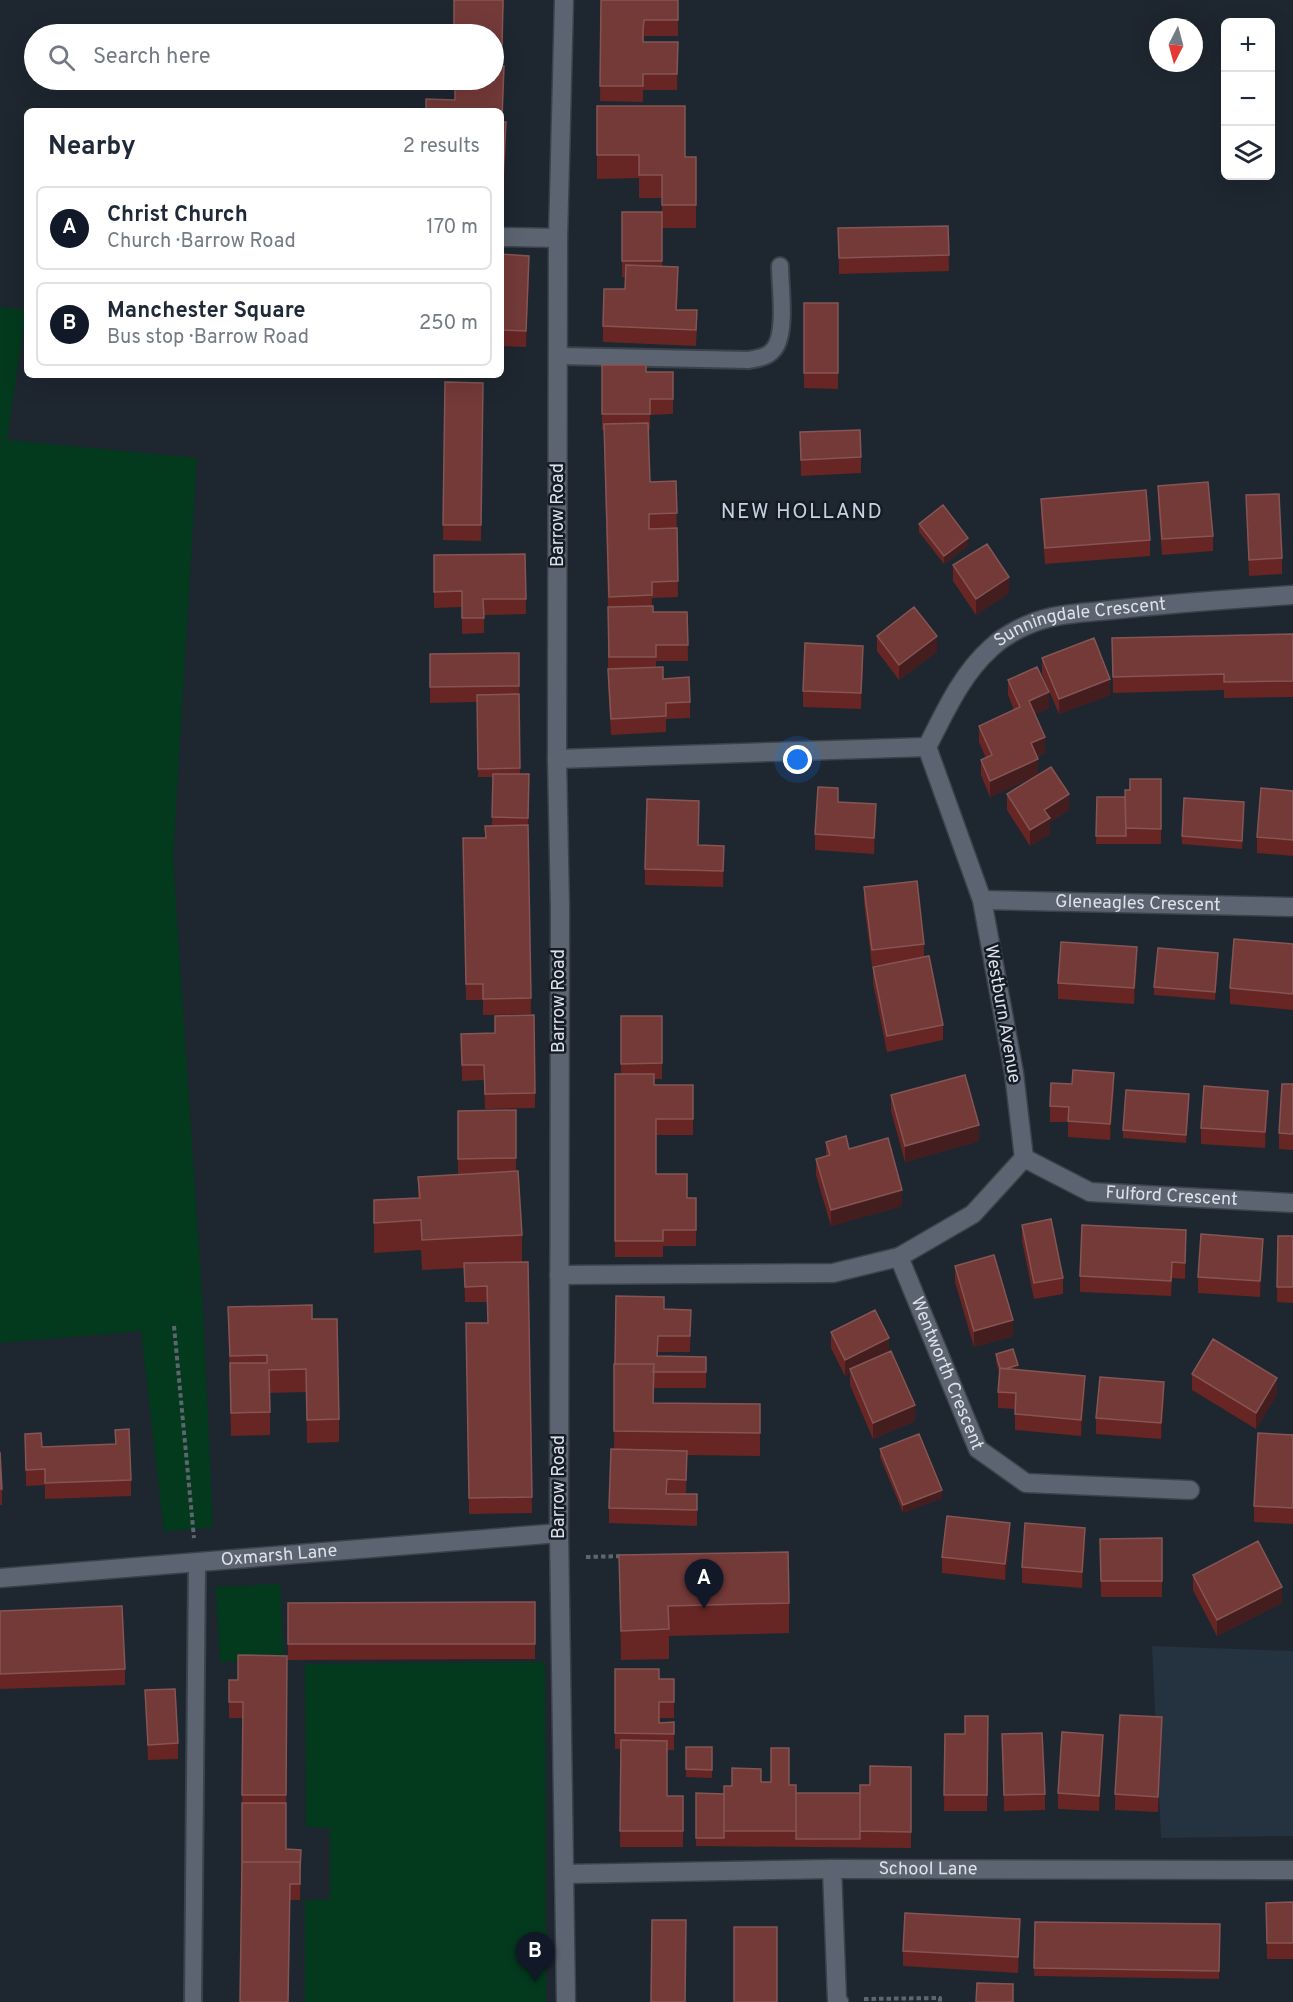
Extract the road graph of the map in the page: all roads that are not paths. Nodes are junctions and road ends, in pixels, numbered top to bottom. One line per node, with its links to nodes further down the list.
1 (564, 0): 3 (street, Barrow Road)
2 (504, 237): 3 (street)
3 (558, 238): 5 (street, Barrow Road)
4 (780, 266): 5 (lane)
5 (559, 356): 8 (street, Barrow Road)
6 (1293, 595): 7 (street, Sunningdale Crescent)
7 (927, 747): 8 (street); 9 (street, Westburn Avenue)
8 (557, 759): 14 (street, Barrow Road)
9 (981, 900): 10 (street, Gleneagles Crescent); 11 (street, Westburn Avenue)
10 (1293, 907)
11 (1024, 1158): 12 (street, Fulford Crescent); 13 (street)
12 (1293, 1203)
13 (899, 1257): 14 (street); 15 (street, Wentworth Crescent)
14 (559, 1275): 16 (street, Barrow Road)
15 (1190, 1490)
16 (559, 1533): 17 (street, Oxmarsh Lane); 21 (street, Barrow Road)
17 (197, 1562): 18 (street, Oxmarsh Lane); 23 (lane)
18 (0, 1578)
19 (832, 1869): 20 (street, School Lane); 21 (street, School Lane); 22 (street)
20 (1293, 1870)
21 (564, 1874): 24 (street, Barrow Road)
22 (838, 2001)
23 (192, 2002)
24 (566, 2002)

